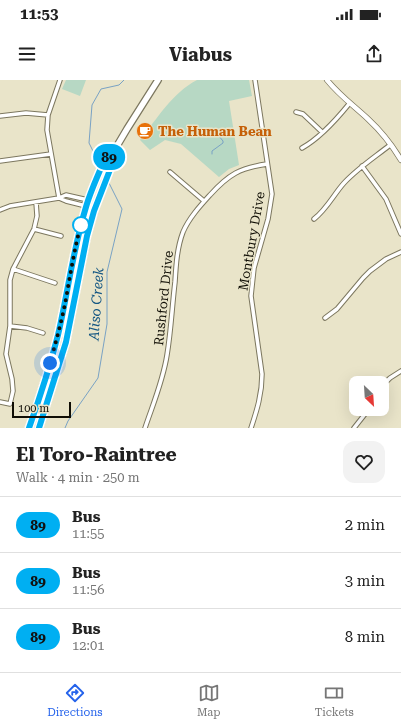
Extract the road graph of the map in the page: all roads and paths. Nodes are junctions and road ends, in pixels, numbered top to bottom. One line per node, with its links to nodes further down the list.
1 (60, 80): 7 (street)
2 (158, 80): 13 (main road)
3 (255, 80): 16 (street, Montbury Drive)
4 (327, 80): 5 (street)
5 (349, 104): 9 (street); 10 (street)
6 (296, 112): 9 (street)
7 (48, 115): 8 (street); 12 (street)
8 (0, 116)
9 (322, 132): 11 (street)
10 (390, 145): 14 (street); 17 (street)
11 (302, 148)
12 (51, 154): 15 (street); 20 (street)
13 (108, 158): 24 (main road); 41 (main road)
14 (401, 160)
15 (0, 161)
16 (267, 164): 23 (street, Rushford Drive); 43 (street, Montbury Drive)
17 (362, 166): 26 (street); 28 (street)
18 (170, 172): 23 (street)
19 (73, 196): 20 (street); 22 (street); 24 (street)
20 (59, 198): 21 (street); 22 (street)
21 (36, 202): 25 (street); 27 (street)
22 (72, 202): 24 (street)
23 (204, 202): 42 (street, Rushford Drive)
24 (87, 203): 40 (main road)
25 (0, 210)
26 (314, 219)
27 (34, 229): 29 (street); 31 (street)
28 (401, 234)
29 (61, 236)
30 (401, 252): 33 (street)
31 (13, 269): 32 (street); 34 (street)
32 (55, 283)
33 (325, 318)
34 (10, 326): 35 (street); 38 (street)
35 (43, 333)
36 (401, 371): 37 (street)
37 (389, 379)
38 (0, 402)
39 (363, 416): 44 (street)
40 (29, 428)
41 (39, 428)
42 (145, 428)
43 (251, 428)
44 (354, 428)

